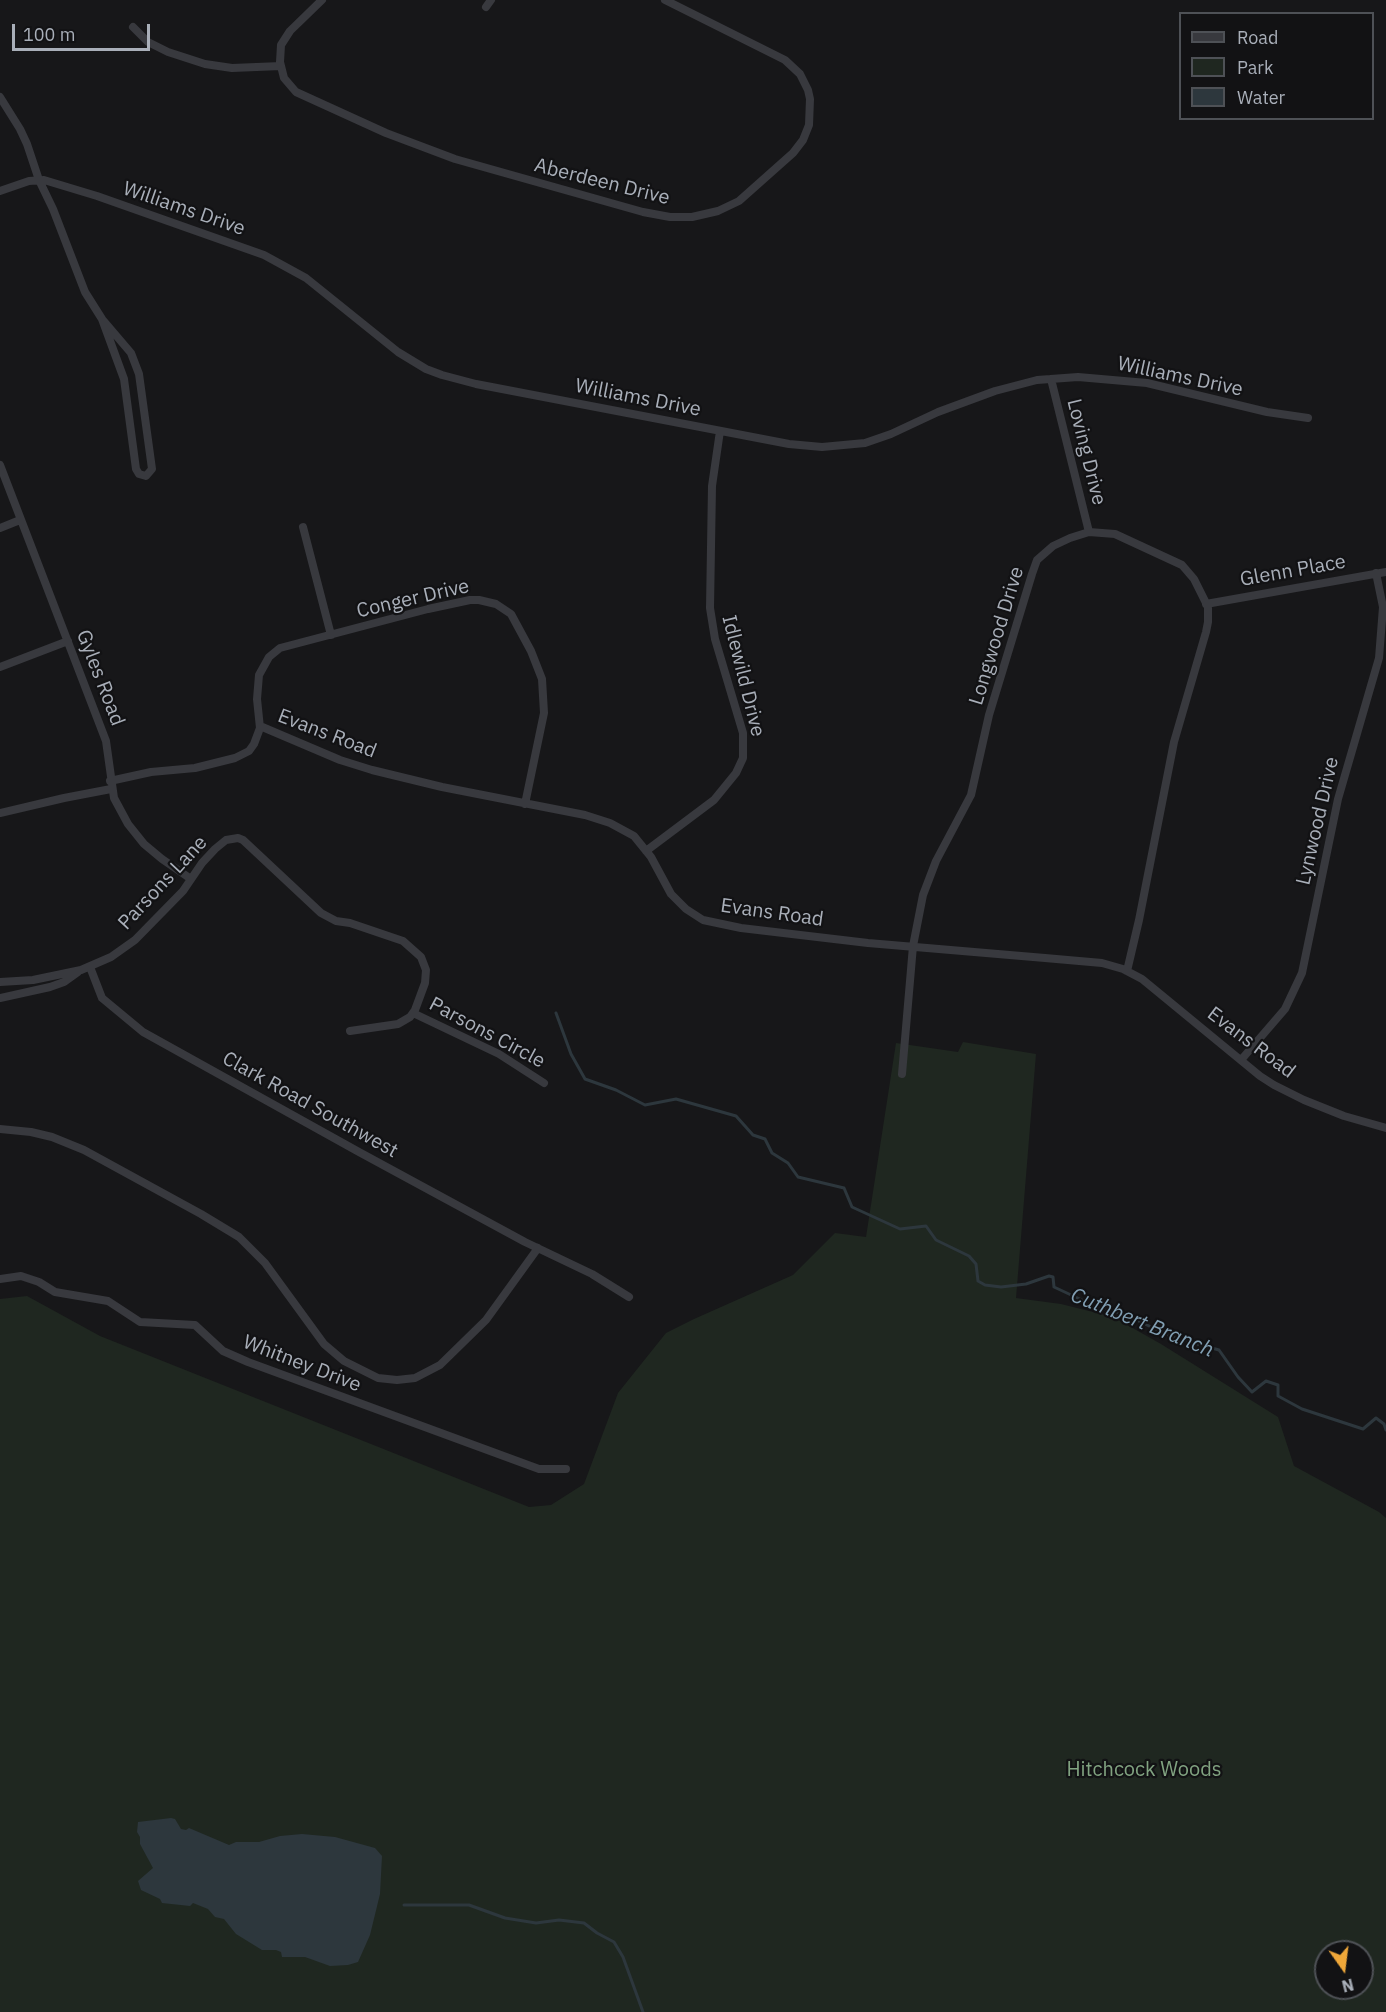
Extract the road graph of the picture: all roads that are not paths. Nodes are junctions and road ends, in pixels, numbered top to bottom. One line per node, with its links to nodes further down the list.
1 (322, 0): 4 (street)
2 (665, 0): 4 (street, Aberdeen Drive)
3 (133, 27): 4 (street)
4 (281, 66)
5 (0, 98): 6 (street)
6 (39, 180): 7 (street, Williams Drive); 8 (street); 11 (street, Williams Drive)
7 (0, 191)
8 (102, 319): 8 (street)
9 (1051, 379): 10 (street, Williams Drive); 11 (street, Williams Drive); 16 (street, Loving Drive)
10 (1308, 418)
11 (720, 431): 26 (street, Idlewild Drive)
12 (0, 465): 13 (street, Gyles Road)
13 (20, 520): 15 (street); 20 (street, Gyles Road)
14 (303, 527): 19 (street)
15 (0, 528)
16 (1089, 532): 18 (street, Longwood Drive); 28 (street, Longwood Drive)
17 (1381, 572): 18 (street, Glenn Place); 35 (street, Lynwood Drive)
18 (1206, 604): 30 (street, Longwood Drive)
19 (331, 635): 22 (street, Conger Drive); 24 (street, Conger Drive)
20 (68, 641): 21 (street); 23 (street, Gyles Road)
21 (0, 667)
22 (260, 726): 23 (street, Evans Road); 24 (street, Evans Road)
23 (111, 785): 25 (street, Evans Road); 27 (street, Gyles Road)
24 (525, 804): 26 (street, Evans Road)
25 (0, 813)
26 (646, 851): 28 (street, Evans Road)
27 (191, 879): 29 (street, Parsons Lane); 33 (street, Parsons Lane)
28 (913, 946): 30 (street, Evans Road); 36 (street, Longwood Drive)
29 (85, 968): 31 (street); 32 (street); 40 (street, Clark Road Southwest)
30 (1127, 970): 35 (street, Evans Road)
31 (0, 982)
32 (0, 998)
33 (413, 1013): 34 (street); 37 (street, Parsons Circle)
34 (350, 1031)
35 (1241, 1060): 38 (street, Evans Road)
36 (902, 1074)
37 (544, 1083)
38 (1386, 1128)
39 (0, 1129): 40 (street)
40 (538, 1248): 42 (street, Clark Road Southwest)
41 (0, 1279): 43 (street, Whitney Drive)
42 (629, 1297)
43 (566, 1469)

